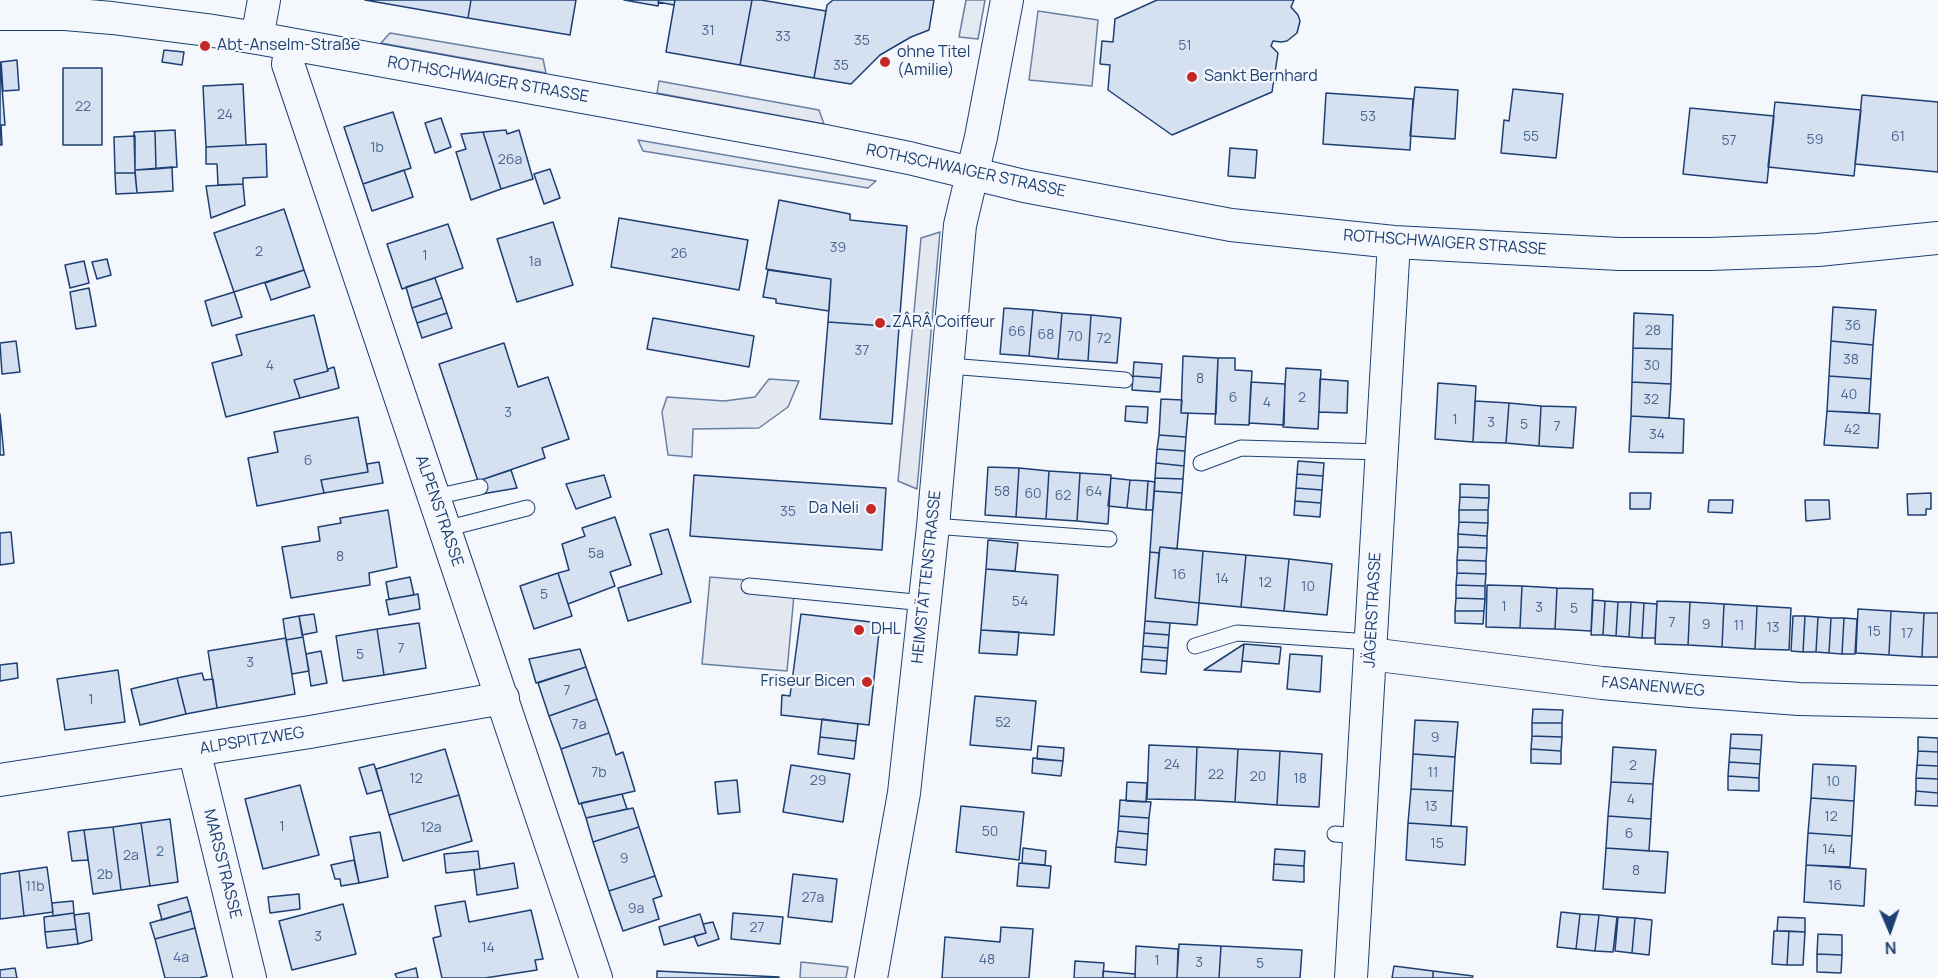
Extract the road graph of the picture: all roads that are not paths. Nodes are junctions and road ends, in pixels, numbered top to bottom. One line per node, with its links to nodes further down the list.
1 (264, 0): 4 (street)
2 (1007, 0): 6 (street, HEIMSTÄTTENSTRASSE)
3 (0, 14): 4 (street, ROTHSCHWAIGER STRASSE)
4 (257, 38): 5 (street, ROTHSCHWAIGER STRASSE)
5 (291, 45): 6 (street, ROTHSCHWAIGER STRASSE); 14 (street, ALPENSTRASSE)
6 (972, 174): 8 (street, ROTHSCHWAIGER STRASSE); 9 (street, HEIMSTÄTTENSTRASSE)
7 (1938, 238): 8 (street, ROTHSCHWAIGER STRASSE)
8 (1394, 242): 11 (street, JÄGERSTRASSE)
9 (949, 366): 10 (lane); 16 (street, HEIMSTÄTTENSTRASSE)
10 (1125, 380)
11 (1381, 452): 12 (lane); 22 (street, JÄGERSTRASSE)
12 (1201, 463)
13 (480, 487): 14 (lane)
14 (435, 498): 17 (street, ALPENSTRASSE)
15 (527, 508): 17 (lane)
16 (933, 526): 18 (lane); 20 (street, HEIMSTÄTTENSTRASSE)
17 (445, 529): 23 (street, ALPENSTRASSE)
18 (1108, 539)
19 (749, 586): 20 (lane)
20 (925, 603): 29 (street, HEIMSTÄTTENSTRASSE)
21 (1195, 646): 22 (lane)
22 (1370, 648): 24 (street, FASANENWEG); 30 (street, JÄGERSTRASSE)
23 (503, 698): 25 (street, ALPSPITZWEG); 28 (street, ALPENSTRASSE)
24 (1938, 702)
25 (194, 750): 26 (street, ALPSPITZWEG); 27 (street, MARSSTRASSE)
26 (0, 780)
27 (250, 978)
28 (596, 978)
29 (871, 978)
30 (1351, 978)

